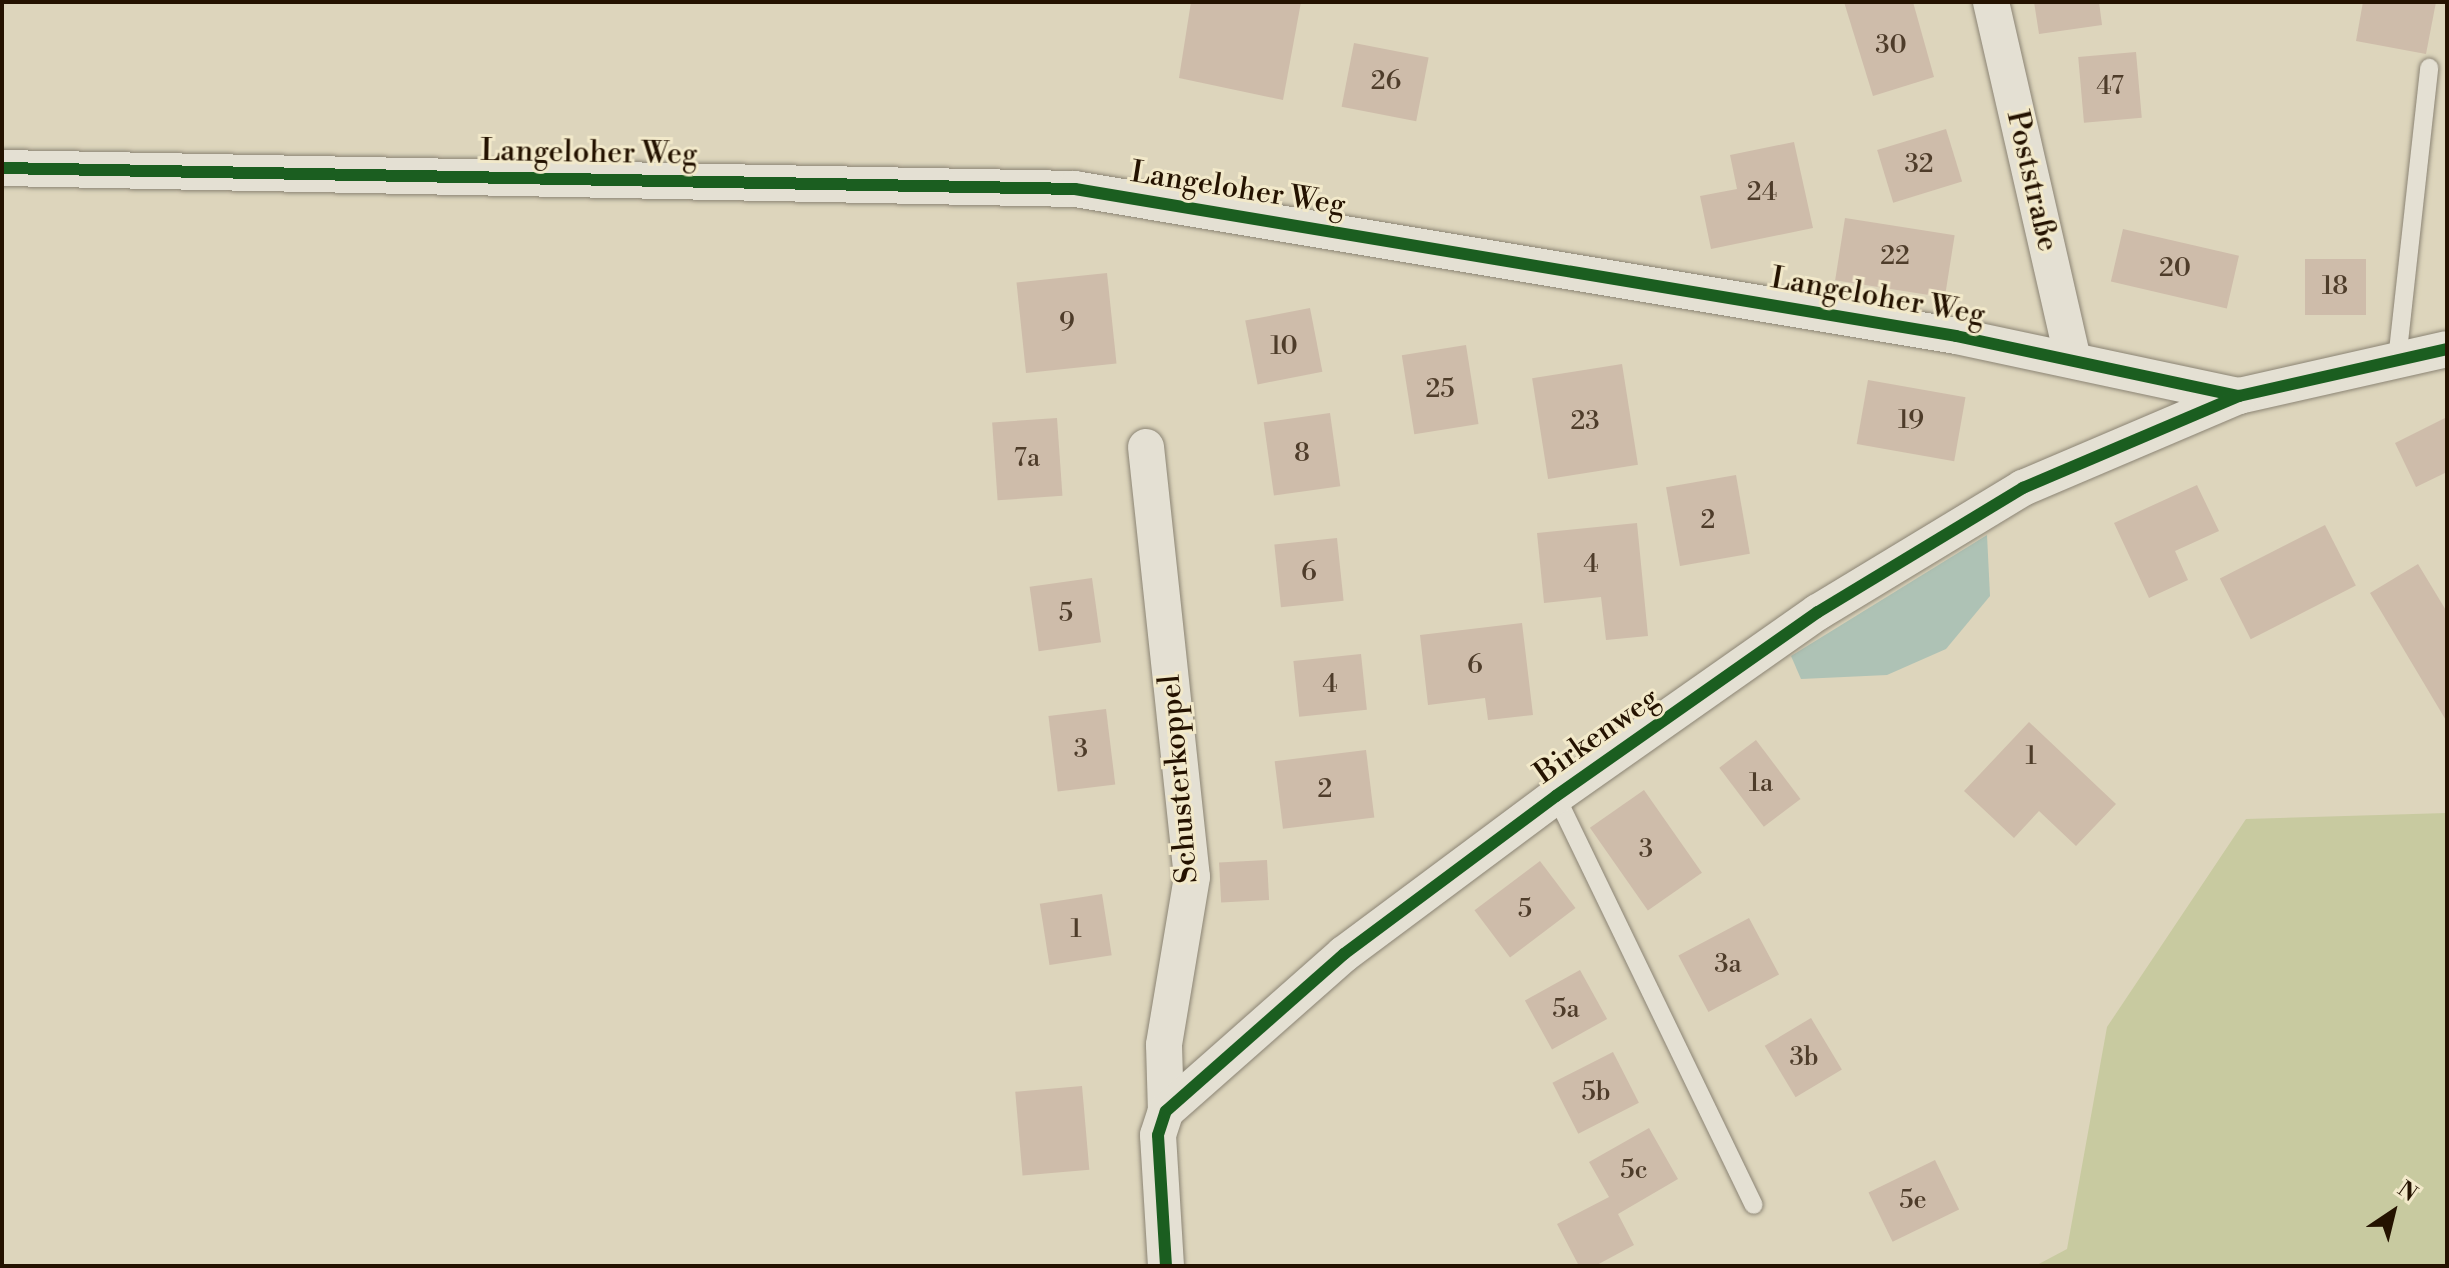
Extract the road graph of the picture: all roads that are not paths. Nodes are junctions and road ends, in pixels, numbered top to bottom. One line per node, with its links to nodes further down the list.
1 (1991, 2): 5 (street, Poststraße)
2 (2429, 68): 6 (lane)
3 (2, 168): 5 (street, Langeloher Weg)
4 (2447, 349): 6 (street, Langeloher Weg)
5 (2073, 359): 7 (street, Langeloher Weg)
6 (2397, 360): 7 (street, Langeloher Weg)
7 (2239, 396): 9 (street, Birkenweg)
8 (1146, 447): 10 (street, Schusterkoppel)
9 (1556, 796): 10 (street, Birkenweg); 11 (lane, Birkenweg)
10 (1166, 1111): 12 (street)
11 (1754, 1205)
12 (1166, 1266)

